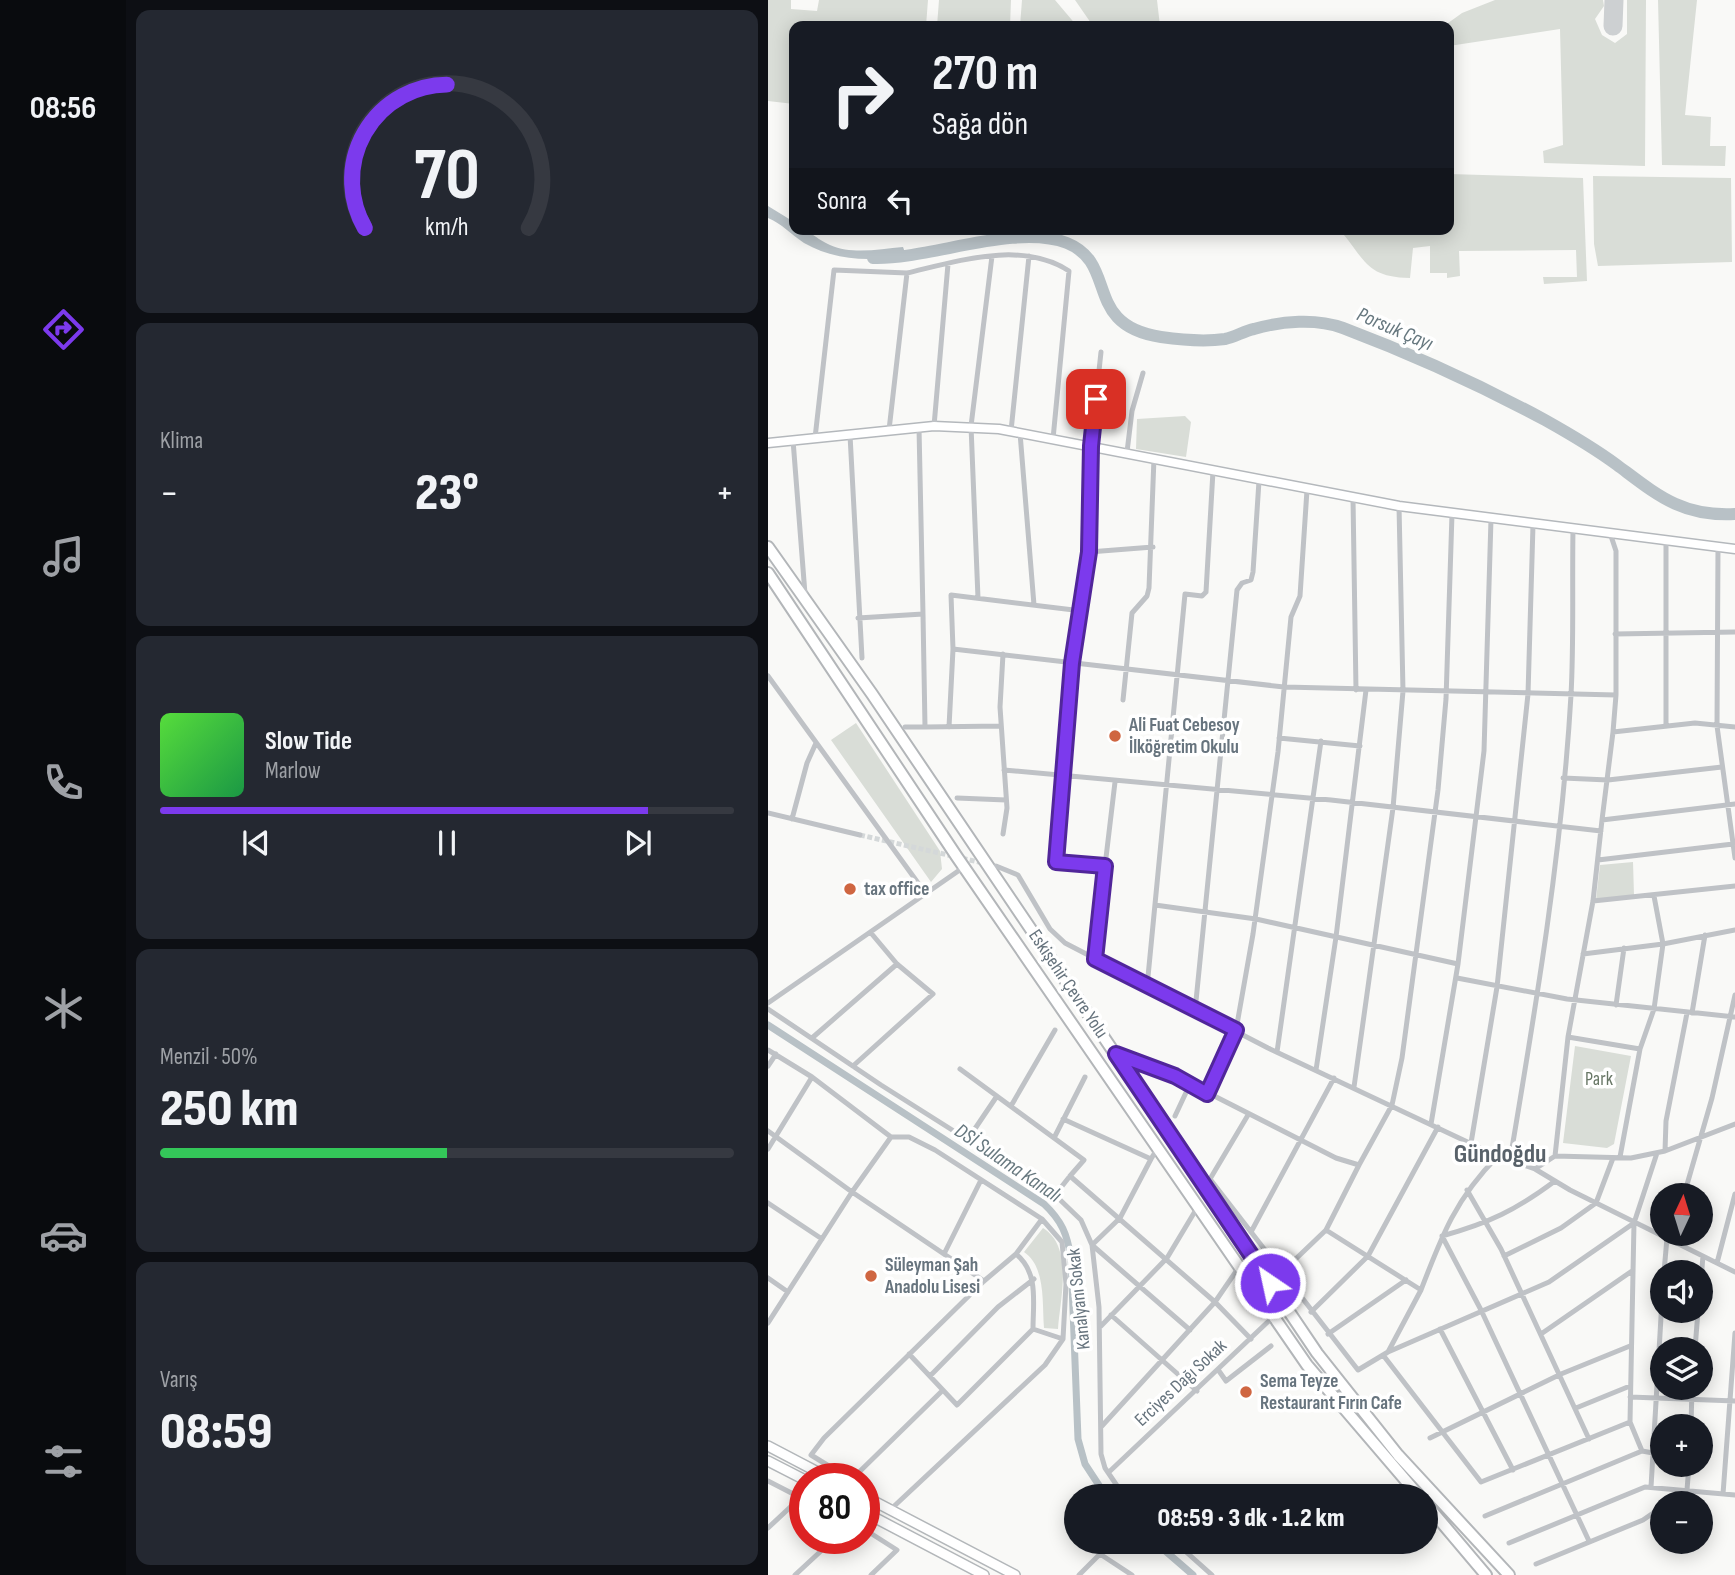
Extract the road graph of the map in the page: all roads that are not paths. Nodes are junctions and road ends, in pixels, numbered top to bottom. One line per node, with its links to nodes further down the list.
1 (1029, 256): 2 (street); 11 (street); 14 (street)
2 (992, 257): 3 (street); 8 (street)
3 (948, 264): 4 (street); 7 (street)
4 (907, 273): 10 (street); 13 (street)
5 (1101, 352): 17 (street)
6 (1143, 373): 18 (street)
7 (934, 426): 8 (street); 9 (street)
8 (971, 426): 11 (street); 37 (street)
9 (919, 428): 10 (street); 41 (street)
10 (889, 430): 12 (street)
11 (1015, 432): 14 (street); 39 (street)
12 (850, 435): 13 (street); 42 (street)
13 (815, 438): 15 (street)
14 (1053, 439): 17 (street)
15 (793, 440): 16 (street); 38 (street)
16 (768, 443)
17 (1091, 446): 18 (street); 35 (street)
18 (1127, 452): 19 (street)
19 (1154, 458): 20 (street); 32 (street)
20 (1213, 471): 21 (street); 52 (street)
21 (1259, 481): 22 (street); 54 (street)
22 (1307, 490): 23 (street); 55 (street)
23 (1353, 498): 24 (street); 56 (street)
24 (1399, 506): 25 (street); 58 (street)
25 (1452, 514): 26 (street); 59 (street)
26 (1491, 519): 27 (street); 60 (street)
27 (1533, 525): 28 (street); 61 (street)
28 (1573, 530): 29 (street); 62 (street)
29 (1612, 536): 30 (street); 46 (street)
30 (1666, 541): 33 (street); 45 (street)
31 (768, 547): 38 (highway, Eskişehir Çevre Yolu)
32 (1152, 547): 35 (street); 51 (street)
33 (1718, 548): 34 (street); 43 (street)
34 (1735, 549)
35 (1089, 552): 40 (street)
36 (768, 573): 108 (highway, Eskişehir Çevre Yolu)
37 (978, 598): 39 (street); 47 (street)
38 (805, 600): 150 (highway, Eskişehir Çevre Yolu)
39 (1034, 605): 40 (street)
40 (1082, 611): 50 (street)
41 (923, 614): 42 (street); 69 (street)
42 (858, 618): 49 (street)
43 (1717, 632): 44 (street); 45 (street); 67 (street)
44 (1735, 632)
45 (1667, 633): 46 (street); 66 (street)
46 (1615, 634): 63 (street)
47 (953, 649): 48 (street); 70 (street)
48 (1003, 654): 50 (street); 65 (street)
49 (862, 658)
50 (1072, 663): 51 (street); 79 (street)
51 (1126, 670): 52 (street); 64 (street)
52 (1176, 675): 54 (street); 83 (street)
53 (768, 676): 75 (street)
54 (1230, 680): 55 (street); 84 (street)
55 (1284, 687): 56 (street); 73 (street)
56 (1356, 690): 57 (street)
57 (1366, 690): 58 (street); 76 (street)
58 (1403, 691): 59 (street); 92 (street)
59 (1446, 692): 60 (street); 94 (street)
60 (1486, 692): 61 (street); 95 (street)
61 (1528, 694): 62 (street); 98 (street)
62 (1571, 694): 63 (street); 80 (street)
63 (1616, 695): 72 (street)
64 (1123, 700)
65 (1001, 726): 70 (street); 78 (street)
66 (1666, 726): 67 (street); 72 (street)
67 (1717, 726): 71 (street); 77 (street)
68 (906, 727): 69 (street)
69 (925, 727): 70 (street)
70 (949, 727)
71 (1735, 727)
72 (1613, 733): 81 (street)
73 (1279, 738): 74 (street); 85 (street)
74 (1321, 741): 76 (street); 87 (street)
75 (816, 743): 96 (street); 110 (street)
76 (1360, 746): 89 (street)
77 (1722, 768): 81 (street); 91 (street)
78 (1004, 769): 79 (street); 88 (street)
79 (1064, 776): 82 (street); 107 (street)
80 (1563, 778): 81 (street); 99 (street)
81 (1608, 780): 97 (street)
82 (1115, 782): 83 (street); 107 (street)
83 (1166, 786): 84 (street); 113 (street)
84 (1218, 790): 85 (street); 114 (street)
85 (1272, 794): 87 (street); 115 (street)
86 (957, 798): 88 (street)
87 (1312, 798): 89 (street); 116 (street)
88 (1006, 800): 101 (street)
89 (1353, 803): 92 (street); 120 (street)
90 (1735, 804): 91 (street)
91 (1727, 806): 97 (street); 103 (street)
92 (1393, 808): 94 (street); 122 (street)
93 (768, 813): 96 (street)
94 (1435, 813): 95 (street); 125 (street)
95 (1476, 818): 98 (street); 128 (street)
96 (792, 819): 102 (street)
97 (1602, 820): 100 (street)
98 (1515, 823): 99 (street); 131 (street)
99 (1559, 827): 100 (street); 132 (street)
100 (1601, 831): 105 (street)
101 (1003, 834)
102 (860, 835)
103 (1733, 844): 104 (street); 105 (street)
104 (1735, 858)
105 (1599, 860): 112 (street)
106 (996, 866): 126 (street)
107 (1105, 866): 126 (street)
108 (964, 867): 110 (street); 217 (highway, Eskişehir Çevre Yolu)
109 (1735, 886): 111 (street)
110 (926, 894): 118 (street)
111 (1654, 896): 112 (street); 121 (street)
112 (1593, 901): 124 (street)
113 (1155, 905): 114 (street); 130 (street)
114 (1206, 911): 115 (street); 139 (street)
115 (1256, 919): 116 (street); 143 (street)
116 (1296, 928): 120 (street); 148 (street)
117 (1735, 930): 119 (street)
118 (871, 933): 127 (street); 135 (street)
119 (1705, 936): 121 (street); 140 (street)
120 (1336, 937): 122 (street); 154 (street)
121 (1663, 944): 123 (street); 138 (street)
122 (1376, 946): 125 (street); 159 (street)
123 (1624, 948): 124 (street); 136 (street)
124 (1583, 954): 134 (street)
125 (1416, 955): 128 (street); 162 (street)
126 (1095, 959): 130 (street)
127 (897, 964): 145 (street); 152 (street)
128 (1458, 964): 129 (street)
129 (1457, 978): 131 (street); 167 (street)
130 (1147, 987): 139 (street)
131 (1497, 987): 132 (street); 177 (street)
132 (1538, 993): 134 (street); 184 (street)
133 (1735, 995): 141 (street)
134 (1576, 1000): 136 (street); 144 (street)
135 (768, 1003)
136 (1616, 1005): 138 (street)
137 (768, 1009): 145 (street, Kanalyanı Sokak)
138 (1655, 1009): 140 (street); 146 (street)
139 (1195, 1011): 143 (street)
140 (1689, 1013): 141 (street); 179 (street)
141 (1733, 1017): 176 (street)
142 (1055, 1030): 163 (street)
143 (1236, 1030): 148 (street); 160 (street)
144 (1568, 1037): 146 (street); 182 (street)
145 (812, 1038): 152 (street, Kanalyanı Sokak)
146 (1640, 1049): 183 (street)
147 (768, 1050): 149 (street)
148 (1277, 1052): 154 (street)
149 (776, 1054): 151 (street); 155 (street)
150 (1116, 1054): 158 (street); 312 (highway, Eskişehir Çevre Yolu)
151 (768, 1066)
152 (853, 1066): 174 (street, Kanalyanı Sokak)
153 (960, 1069): 161 (street)
154 (1316, 1070): 157 (street)
155 (812, 1077): 171 (street); 172 (street)
156 (1085, 1077): 166 (street)
157 (1334, 1078): 159 (street); 175 (street)
158 (1190, 1084): 160 (street); 165 (street)
159 (1354, 1087): 162 (street)
160 (1207, 1094): 164 (street)
161 (997, 1096): 163 (street); 174 (street)
162 (1392, 1105): 167 (street); 185 (street)
163 (1011, 1106): 173 (street)
164 (1248, 1115): 175 (street); 204 (street)
165 (1175, 1116)
166 (1063, 1119): 173 (street); 198 (street)
167 (1431, 1124): 169 (street)
168 (1735, 1124): 176 (street)
169 (1438, 1127): 177 (street); 211 (street)
170 (768, 1130): 171 (street)
171 (776, 1137): 178 (street); 192 (street)
172 (890, 1138): 188 (street); 192 (street)
173 (1054, 1138): 187 (street)
174 (968, 1139): 194 (street, Kanalyanı Sokak)
175 (1302, 1141): 185 (street); 204 (street)
176 (1698, 1141): 179 (street); 190 (street)
177 (1471, 1143): 181 (street)
178 (768, 1149)
179 (1665, 1152): 180 (street)
180 (1657, 1153): 183 (street); 201 (street)
181 (1498, 1156): 184 (street); 191 (street)
182 (1555, 1156): 183 (street); 186 (street)
183 (1616, 1158): 195 (street)
184 (1510, 1160): 186 (street)
185 (1359, 1165): 203 (street)
186 (1535, 1169): 189 (street)
187 (1070, 1176): 194 (street); 198 (street)
188 (981, 1180): 199 (street); 209 (street)
189 (1556, 1181): 195 (street); 200 (street)
190 (1687, 1183)
191 (1467, 1190): 200 (street); 205 (street)
192 (852, 1192): 206 (street); 209 (street)
193 (1735, 1194): 216 (street)
194 (1055, 1195): 207 (street, Kanalyanı Sokak)
195 (1596, 1202): 201 (street); 212 (street)
196 (768, 1203): 206 (street)
197 (1194, 1213): 214 (street)
198 (1120, 1218): 207 (street); 214 (street)
199 (1042, 1220): 210 (street); 242 (street)
200 (1488, 1223): 205 (street); 212 (street)
201 (1634, 1223): 202 (street); 218 (street); 228 (street)
202 (1650, 1229)
203 (1326, 1230): 211 (street); 219 (street)
204 (1251, 1231): 219 (street)
205 (1442, 1236): 226 (street); 230 (street)
206 (822, 1239): 227 (street)
207 (1092, 1245): 225 (street); 235 (street, Kanalyanı Sokak)
208 (1686, 1246): 213 (street)
209 (945, 1252): 224 (street)
210 (1016, 1254): 222 (street); 224 (street)
211 (1368, 1256): 223 (street); 231 (street)
212 (1504, 1256): 228 (street)
213 (1703, 1256): 215 (street); 216 (street)
214 (1167, 1258): 225 (street); 229 (street)
215 (1703, 1260)
216 (1717, 1263): 220 (street)
217 (1239, 1267): 229 (street); 233 (highway, Eskişehir Çevre Yolu)
218 (1632, 1271): 241 (street); 245 (street)
219 (1282, 1272): 231 (street)
220 (1735, 1272)
221 (768, 1278): 227 (street)
222 (1033, 1279): 236 (street); 251 (street)
223 (1406, 1280): 226 (street); 240 (street)
224 (984, 1281): 247 (street)
225 (1140, 1287): 232 (street); 238 (street)
226 (1421, 1290): 246 (street)
227 (788, 1292): 234 (street)
228 (1522, 1293): 230 (street); 241 (street)
229 (1215, 1302): 238 (street); 243 (street)
230 (1481, 1310): 237 (street); 255 (street)
231 (1311, 1312): 240 (street)
232 (1111, 1315): 235 (street); 248 (street)
233 (1274, 1316): 243 (street, Erciyes Dağı Sokak); 282 (highway, Eskişehir Çevre Yolu)
234 (768, 1323)
235 (1100, 1327): 263 (street, Kanalyanı Sokak)
236 (1033, 1329): 242 (street); 253 (street)
237 (1440, 1329): 246 (street); 261 (street)
238 (1190, 1330): 248 (street)
239 (1735, 1333): 259 (street)
240 (1328, 1334): 246 (street)
241 (1541, 1334): 250 (street)
242 (1063, 1339): 290 (street)
243 (1251, 1339): 249 (street, Erciyes Dağı Sokak)
244 (1271, 1346): 249 (street)
245 (1630, 1346): 250 (street); 252 (street)
246 (1386, 1353): 264 (street)
247 (909, 1354): 251 (street); 273 (street)
248 (1163, 1361): 254 (street); 263 (street)
249 (1219, 1371): 254 (street, Erciyes Dağı Sokak)
250 (1561, 1374): 255 (street); 260 (street)
251 (930, 1376): 253 (street)
252 (1630, 1386): 256 (street); 260 (street)
253 (942, 1391): 274 (street)
254 (1197, 1391): 277 (street, Erciyes Dağı Sokak)
255 (1521, 1394): 261 (street); 270 (street)
256 (1630, 1396): 257 (street); 262 (street)
257 (1650, 1397)
258 (1712, 1400): 259 (street)
259 (1732, 1401): 287 (street)
260 (1576, 1408): 266 (street)
261 (1483, 1413): 264 (street); 275 (street)
262 (1630, 1422): 266 (street); 268 (street)
263 (1101, 1427): 277 (street, Kanalyanı Sokak)
264 (1443, 1433): 265 (street); 275 (street)
265 (1430, 1437)
266 (1589, 1438): 270 (street)
267 (768, 1446): 272 (main road)
268 (1642, 1451): 269 (street); 283 (street)
269 (1650, 1452)
270 (1548, 1454): 275 (street); 283 (street)
271 (768, 1461): 276 (main road)
272 (800, 1463)
273 (824, 1463)
274 (868, 1463)
275 (1513, 1470)
276 (789, 1472)
277 (1109, 1472): 281 (street, Kanalyanı Sokak)
278 (1652, 1477): 284 (street)
279 (1688, 1477): 285 (street)
280 (768, 1481): 286 (street)
281 (1116, 1484)
282 (1409, 1484)
283 (1562, 1485): 292 (street); 294 (street)
284 (1651, 1487): 285 (street); 292 (street)
285 (1687, 1490): 287 (street)
286 (789, 1492)
287 (1723, 1494): 288 (street)
288 (1735, 1495)
289 (880, 1506): 290 (main road)
290 (890, 1510): 307 (main road)
291 (789, 1511): 297 (street)
292 (1574, 1515): 299 (street); 300 (street)
293 (1650, 1515): 299 (street)
294 (1485, 1516)
295 (1438, 1518): 311 (highway)
296 (880, 1520): 306 (main road)
297 (768, 1528)
298 (880, 1540): 305 (street)
299 (1589, 1541): 303 (street)
300 (1509, 1543)
301 (818, 1554): 304 (street)
302 (1188, 1554): 310 (street)
303 (1536, 1564)
304 (795, 1575)
305 (871, 1575)
306 (984, 1575)
307 (1015, 1575)
308 (1079, 1575): 309 (street)
309 (1132, 1575)
310 (1212, 1575)
311 (1486, 1575)
312 (1509, 1575)

